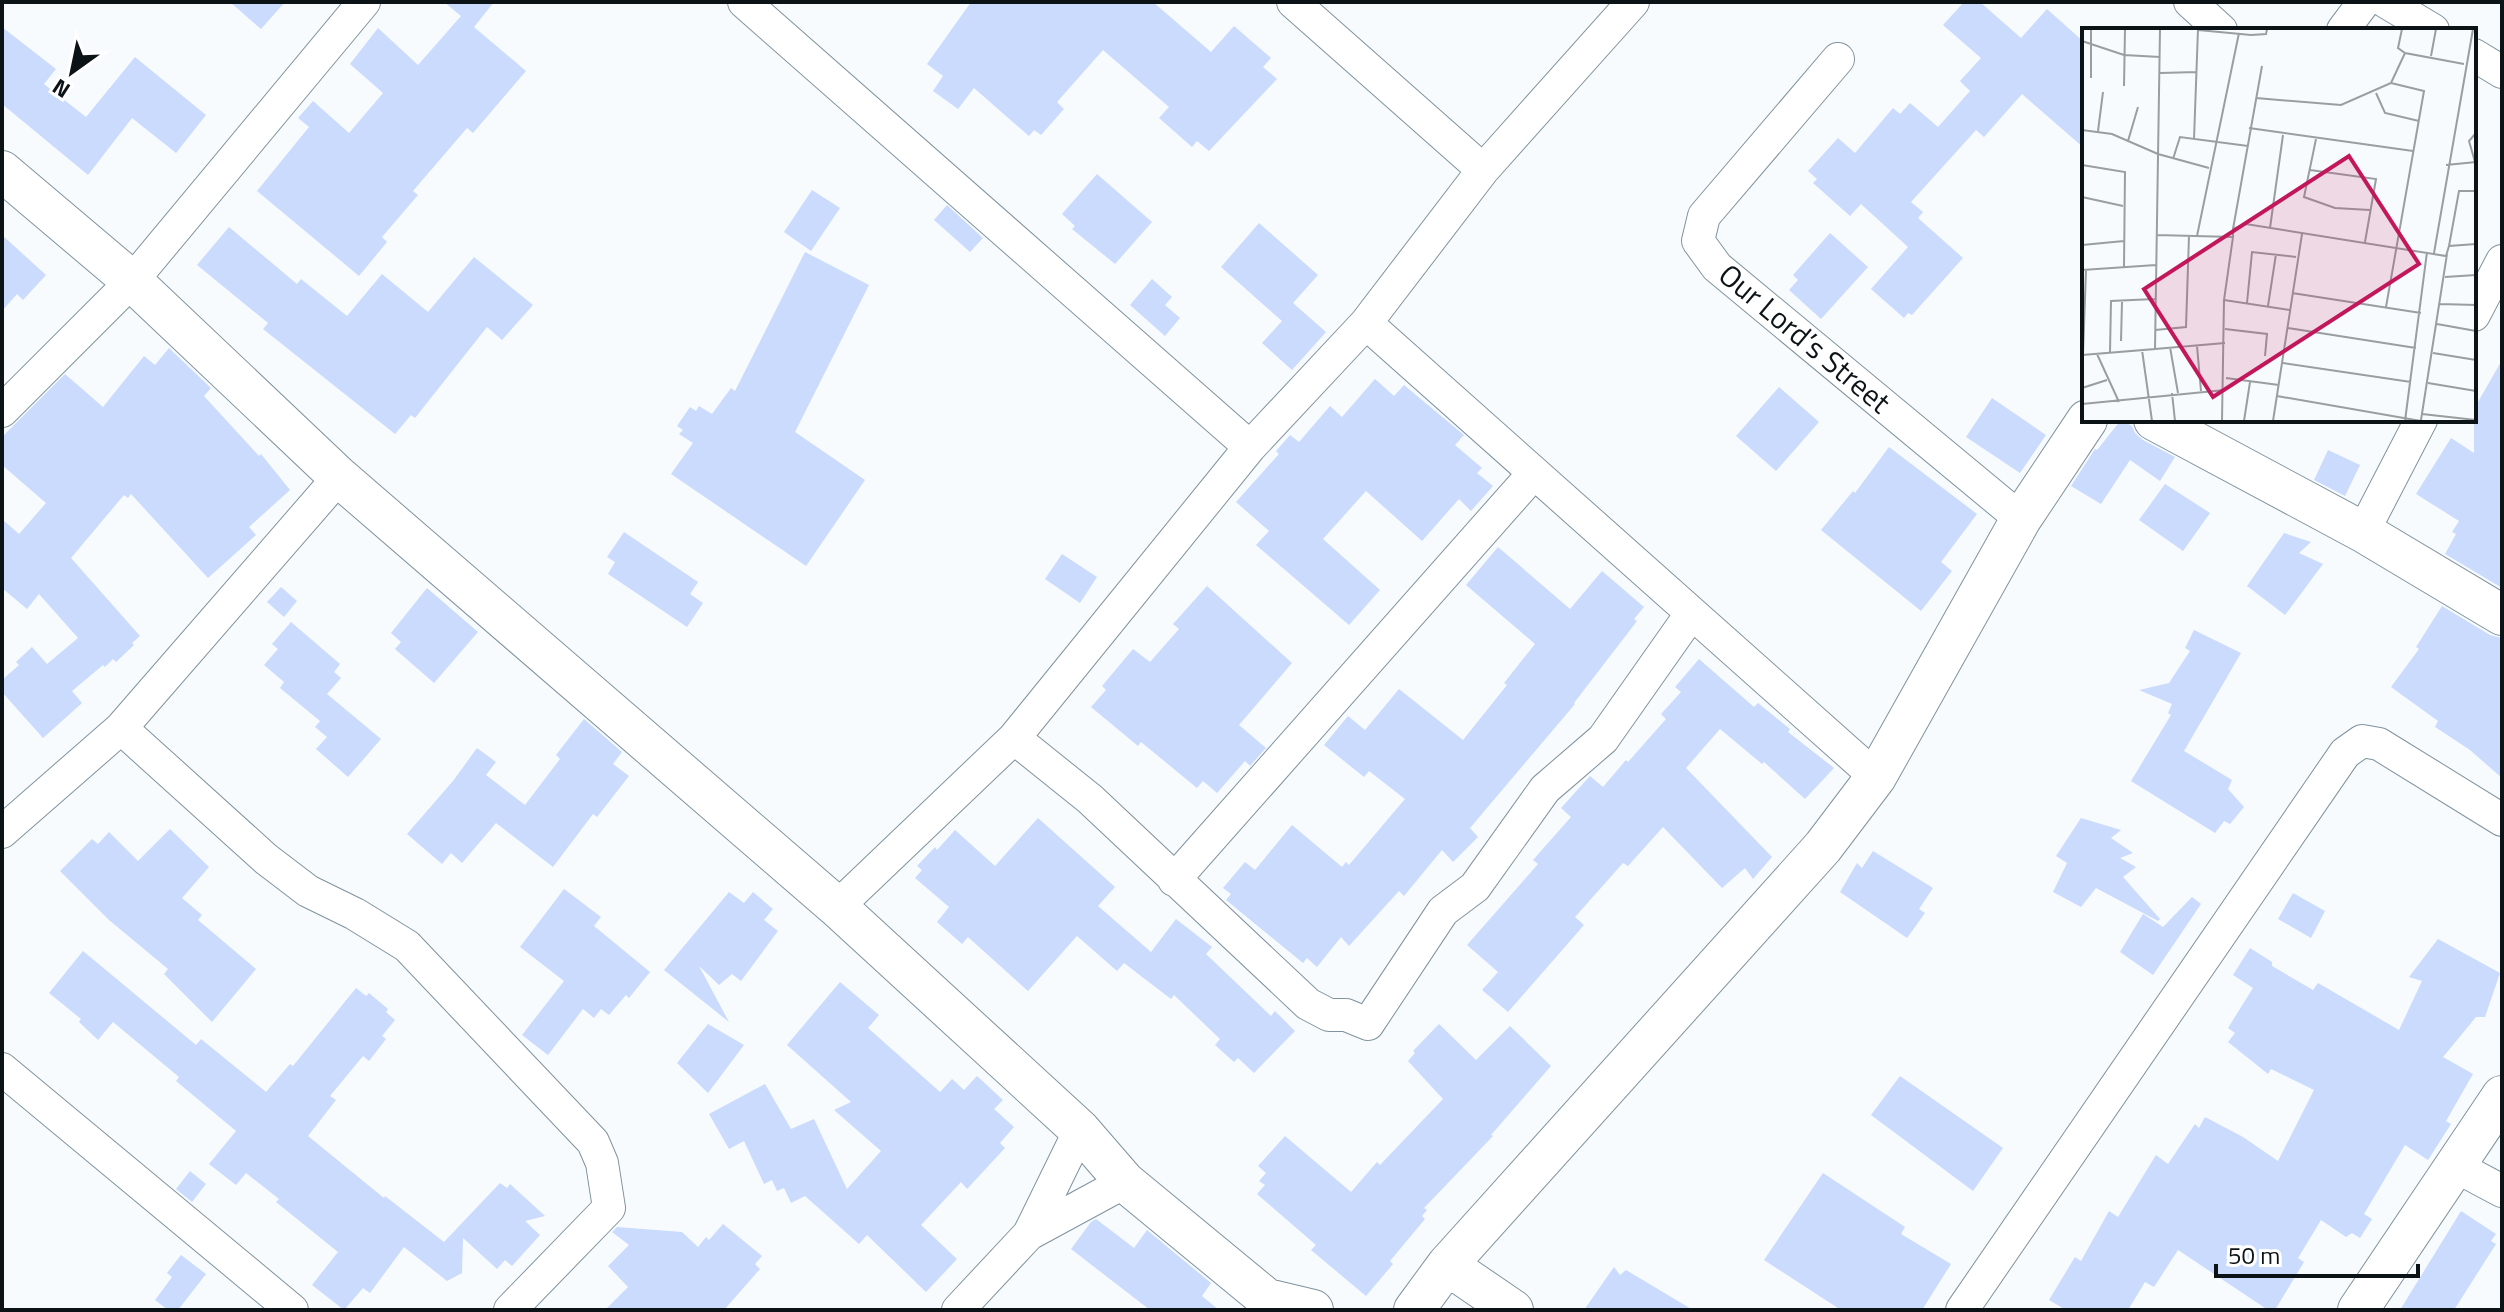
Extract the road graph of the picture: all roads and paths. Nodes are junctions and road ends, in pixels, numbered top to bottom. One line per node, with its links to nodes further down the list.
1 (364, 2): 17 (street)
2 (744, 2): 24 (street)
3 (1293, 2): 14 (street)
4 (1633, 2): 14 (street)
5 (2190, 2): 8 (street)
6 (2364, 2): 9 (street)
7 (2386, 2): 10 (street)
8 (2219, 28)
9 (2344, 28)
10 (2430, 28)
11 (2476, 56): 13 (street)
12 (1838, 59): 27 (street, Our Lord’s Street)
13 (2502, 72)
14 (1483, 170): 19 (street)
15 (2, 171): 17 (street)
16 (2502, 261): 18 (street)
17 (132, 281): 20 (street); 26 (street)
18 (2476, 311)
19 (1366, 323): 24 (street); 25 (street)
20 (2, 411)
21 (2086, 422): 27 (street)
22 (2158, 422): 28 (street)
23 (2420, 422): 28 (street)
24 (1250, 447): 32 (street)
25 (1534, 473): 29 (street); 36 (street)
26 (339, 477): 31 (street); 37 (street)
27 (2021, 519): 33 (street)
28 (2363, 532): 30 (street)
29 (1691, 614): 33 (street); 36 (street)
30 (2502, 615)
31 (121, 728): 35 (street); 47 (street)
32 (1014, 738): 36 (street); 37 (street)
33 (1876, 777): 45 (street)
34 (2502, 820): 52 (street)
35 (2, 832)
36 (1174, 880)
37 (837, 907): 40 (street)
38 (2, 1069): 46 (street)
39 (2502, 1096): 41 (street)
40 (1080, 1130): 42 (street); 44 (street)
41 (2455, 1166): 43 (street); 53 (street)
42 (1125, 1182): 44 (street); 49 (street)
43 (2502, 1191)
44 (1029, 1234): 48 (street)
45 (1447, 1265): 50 (street); 51 (street)
46 (292, 1310)
47 (510, 1310)
48 (958, 1310)
49 (1313, 1310)
50 (1414, 1310)
51 (1513, 1310)
52 (1962, 1310)
53 (2358, 1310)

